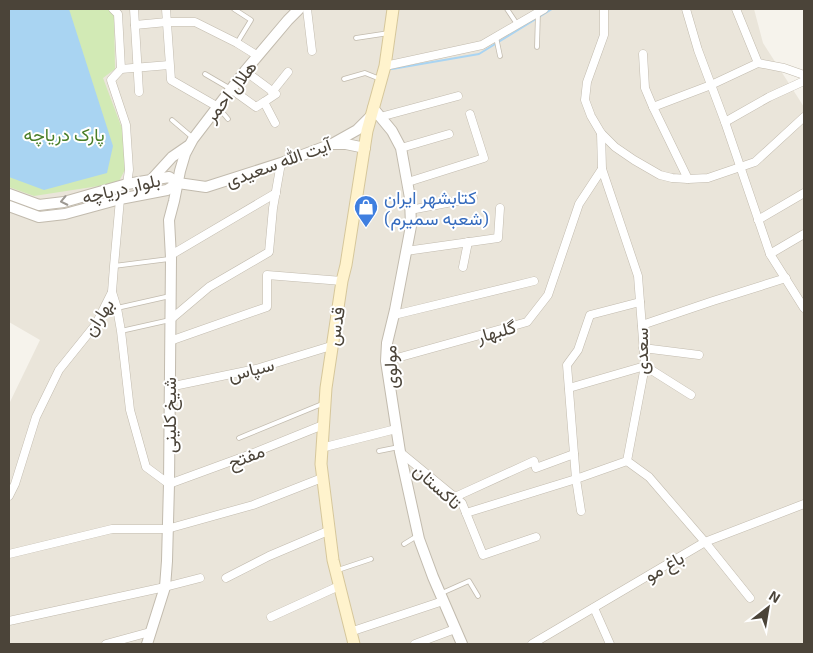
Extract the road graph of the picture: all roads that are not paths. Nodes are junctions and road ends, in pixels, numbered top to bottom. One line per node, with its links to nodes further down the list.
1 (113, 9): 29 (street)
2 (134, 9): 15 (street)
3 (166, 9): 13 (street)
4 (234, 9): 19 (lane, هلال احمر)
5 (299, 9): 23 (street, هلال احمر)
6 (307, 9): 21 (street)
7 (393, 9): 16 (main road, قدس)
8 (507, 9): 14 (lane)
9 (604, 9): 52 (street)
10 (686, 9): 37 (street)
11 (736, 9): 25 (street)
12 (540, 12): 14 (street); 20 (lane)
13 (167, 22): 15 (street); 19 (street); 26 (street)
14 (517, 24): 18 (street)
15 (135, 25): 28 (street)
16 (390, 33): 17 (lane); 27 (main road, قدس)
17 (356, 38)
18 (496, 38): 24 (lane); 27 (street)
19 (237, 43): 23 (street)
20 (537, 47)
21 (312, 51)
22 (643, 54): 44 (street)
23 (258, 56): 30 (street, هلال احمر)
24 (500, 56)
25 (758, 63): 33 (street); 37 (street)
26 (169, 65): 28 (street); 43 (street)
27 (385, 66): 35 (main road, قدس)
28 (138, 67): 29 (street); 39 (street)
29 (121, 69): 64 (street)
30 (245, 71): 38 (street, هلال احمر); 40 (street)
31 (288, 72): 40 (street)
32 (205, 74): 38 (lane)
33 (804, 75)
34 (344, 79): 35 (lane)
35 (382, 80): 45 (main road, قدس)
36 (804, 81): 50 (street)
37 (711, 85): 44 (street); 50 (street)
38 (231, 89): 42 (street); 43 (street, هلال احمر)
39 (139, 92)
40 (272, 92): 42 (street)
41 (458, 96): 45 (street)
42 (264, 102): 51 (street)
43 (218, 107): 48 (lane); 54 (street, هلال احمر)
44 (652, 107): 61 (street)
45 (375, 114): 55 (street, آیت الله سعیدی); 56 (main road, قدس); 57 (street, مولوی)
46 (470, 114): 63 (street)
47 (804, 117): 59 (street)
48 (228, 119)
49 (172, 120): 54 (lane)
50 (725, 122): 59 (street)
51 (275, 123)
52 (601, 133): 60 (street, سعدی); 61 (street)
53 (450, 134): 57 (street)
54 (192, 141): 62 (street); 65 (street, هلال احمر)
55 (332, 144): 56 (street); 58 (street, آیت الله سعیدی)
56 (365, 148): 83 (main road, قدس)
57 (401, 148): 63 (street, مولوی)
58 (281, 163): 65 (street, آیت الله سعیدی); 66 (street)
59 (741, 167): 61 (street); 74 (street)
60 (602, 169): 87 (street, سعدی); 98 (street, گلبهار)
61 (688, 179)
62 (150, 180): 64 (street, بلوار دریاچه); 65 (street, بلوار دریاچه)
63 (408, 182): 73 (street, مولوی)
64 (127, 184): 68 (street, بلوار دریاچه, one-way to 68)
65 (178, 184): 70 (street, بلوار دریاچه); 79 (street, شیخ کلینی)
66 (276, 193): 79 (street); 91 (street)
67 (804, 193): 74 (street)
68 (9, 194)
69 (473, 198): 73 (street)
70 (120, 199): 71 (street, بلوار دریاچه); 80 (street)
71 (9, 206)
72 (500, 208): 76 (street)
73 (410, 210): 77 (street, مولوی)
74 (758, 220): 78 (street)
75 (804, 234): 78 (street)
76 (468, 242): 77 (street); 81 (street)
77 (406, 251): 90 (street, مولوی)
78 (770, 254): 82 (street)
79 (171, 256): 80 (lane); 86 (street, شیخ کلینی)
80 (114, 266): 85 (street)
81 (463, 266)
82 (786, 278): 89 (street); 92 (street)
83 (342, 281): 94 (street); 95 (main road, قدس)
84 (534, 281): 90 (street)
85 (112, 292): 88 (street, بهاران); 115 (street, بهاران)
86 (170, 296): 88 (lane); 91 (street, شیخ کلینی)
87 (640, 302): 92 (street, سعدی); 101 (street)
88 (117, 308): 93 (street, بهاران)
89 (804, 308)
90 (394, 315): 98 (street, مولوی)
91 (170, 320): 93 (lane); 94 (street, شیخ کلینی)
92 (642, 325): 96 (street, سعدی)
93 (121, 331): 114 (street, بهاران)
94 (170, 341): 100 (street, شیخ کلینی)
95 (331, 346): 100 (street, سپاس); 103 (main road, قدس)
96 (643, 348): 97 (street); 99 (street, سعدی)
97 (699, 355)
98 (386, 361): 105 (street, مولوی)
99 (645, 366): 101 (street); 102 (street); 111 (street, سعدی)
100 (169, 387): 114 (street, شیخ کلینی)
101 (569, 388): 110 (street)
102 (691, 394)
103 (324, 404): 104 (main road, قدس); 106 (lane)
104 (323, 425): 107 (main road, قدس); 114 (street, مفتح)
105 (396, 429): 107 (street); 108 (street, مولوی)
106 (239, 438)
107 (321, 448): 112 (main road, قدس)
108 (399, 450): 109 (lane); 116 (street, تاکستان); 122 (street, مولوی)
109 (379, 451)
110 (574, 454): 113 (street); 116 (street)
111 (627, 461): 113 (street); 124 (street)
112 (322, 478): 120 (street); 121 (main road, قدس)
113 (576, 479): 118 (street); 119 (street)
114 (169, 484): 120 (street, شیخ کلینی)
115 (9, 496)
116 (455, 497): 119 (street, تاکستان)
117 (804, 504): 124 (street, باغ مو)
118 (581, 511)
119 (466, 514): 123 (street, تاکستان)
120 (167, 529): 126 (street); 132 (street, شیخ کلینی)
121 (328, 531): 128 (main road, قدس); 130 (street)
122 (418, 535): 125 (lane); 134 (street, مولوی)
123 (536, 537)
124 (705, 542): 135 (street); 136 (street, باغ مو)
125 (404, 544)
126 (9, 554)
127 (371, 559): 128 (lane)
128 (336, 571): 131 (main road, قدس)
129 (200, 578): 132 (street)
130 (226, 578)
131 (339, 586): 137 (street); 141 (main road, قدس)
132 (164, 587): 138 (street); 140 (street, شیخ کلینی)
133 (478, 596): 134 (lane)
134 (441, 597): 139 (street, مولوی); 141 (street)
135 (750, 598)
136 (594, 608): 142 (street, باغ مو); 149 (street)
137 (272, 617)
138 (9, 621)
139 (455, 629): 146 (street); 147 (street, مولوی)
140 (150, 632): 143 (street); 144 (street, شیخ کلینی)
141 (350, 632): 145 (main road, قدس)
142 (541, 642): 148 (street, باغ مو)
143 (106, 644)
144 (147, 644)
145 (354, 644)
146 (415, 644)
147 (462, 644)
148 (532, 644)
149 (610, 644)

